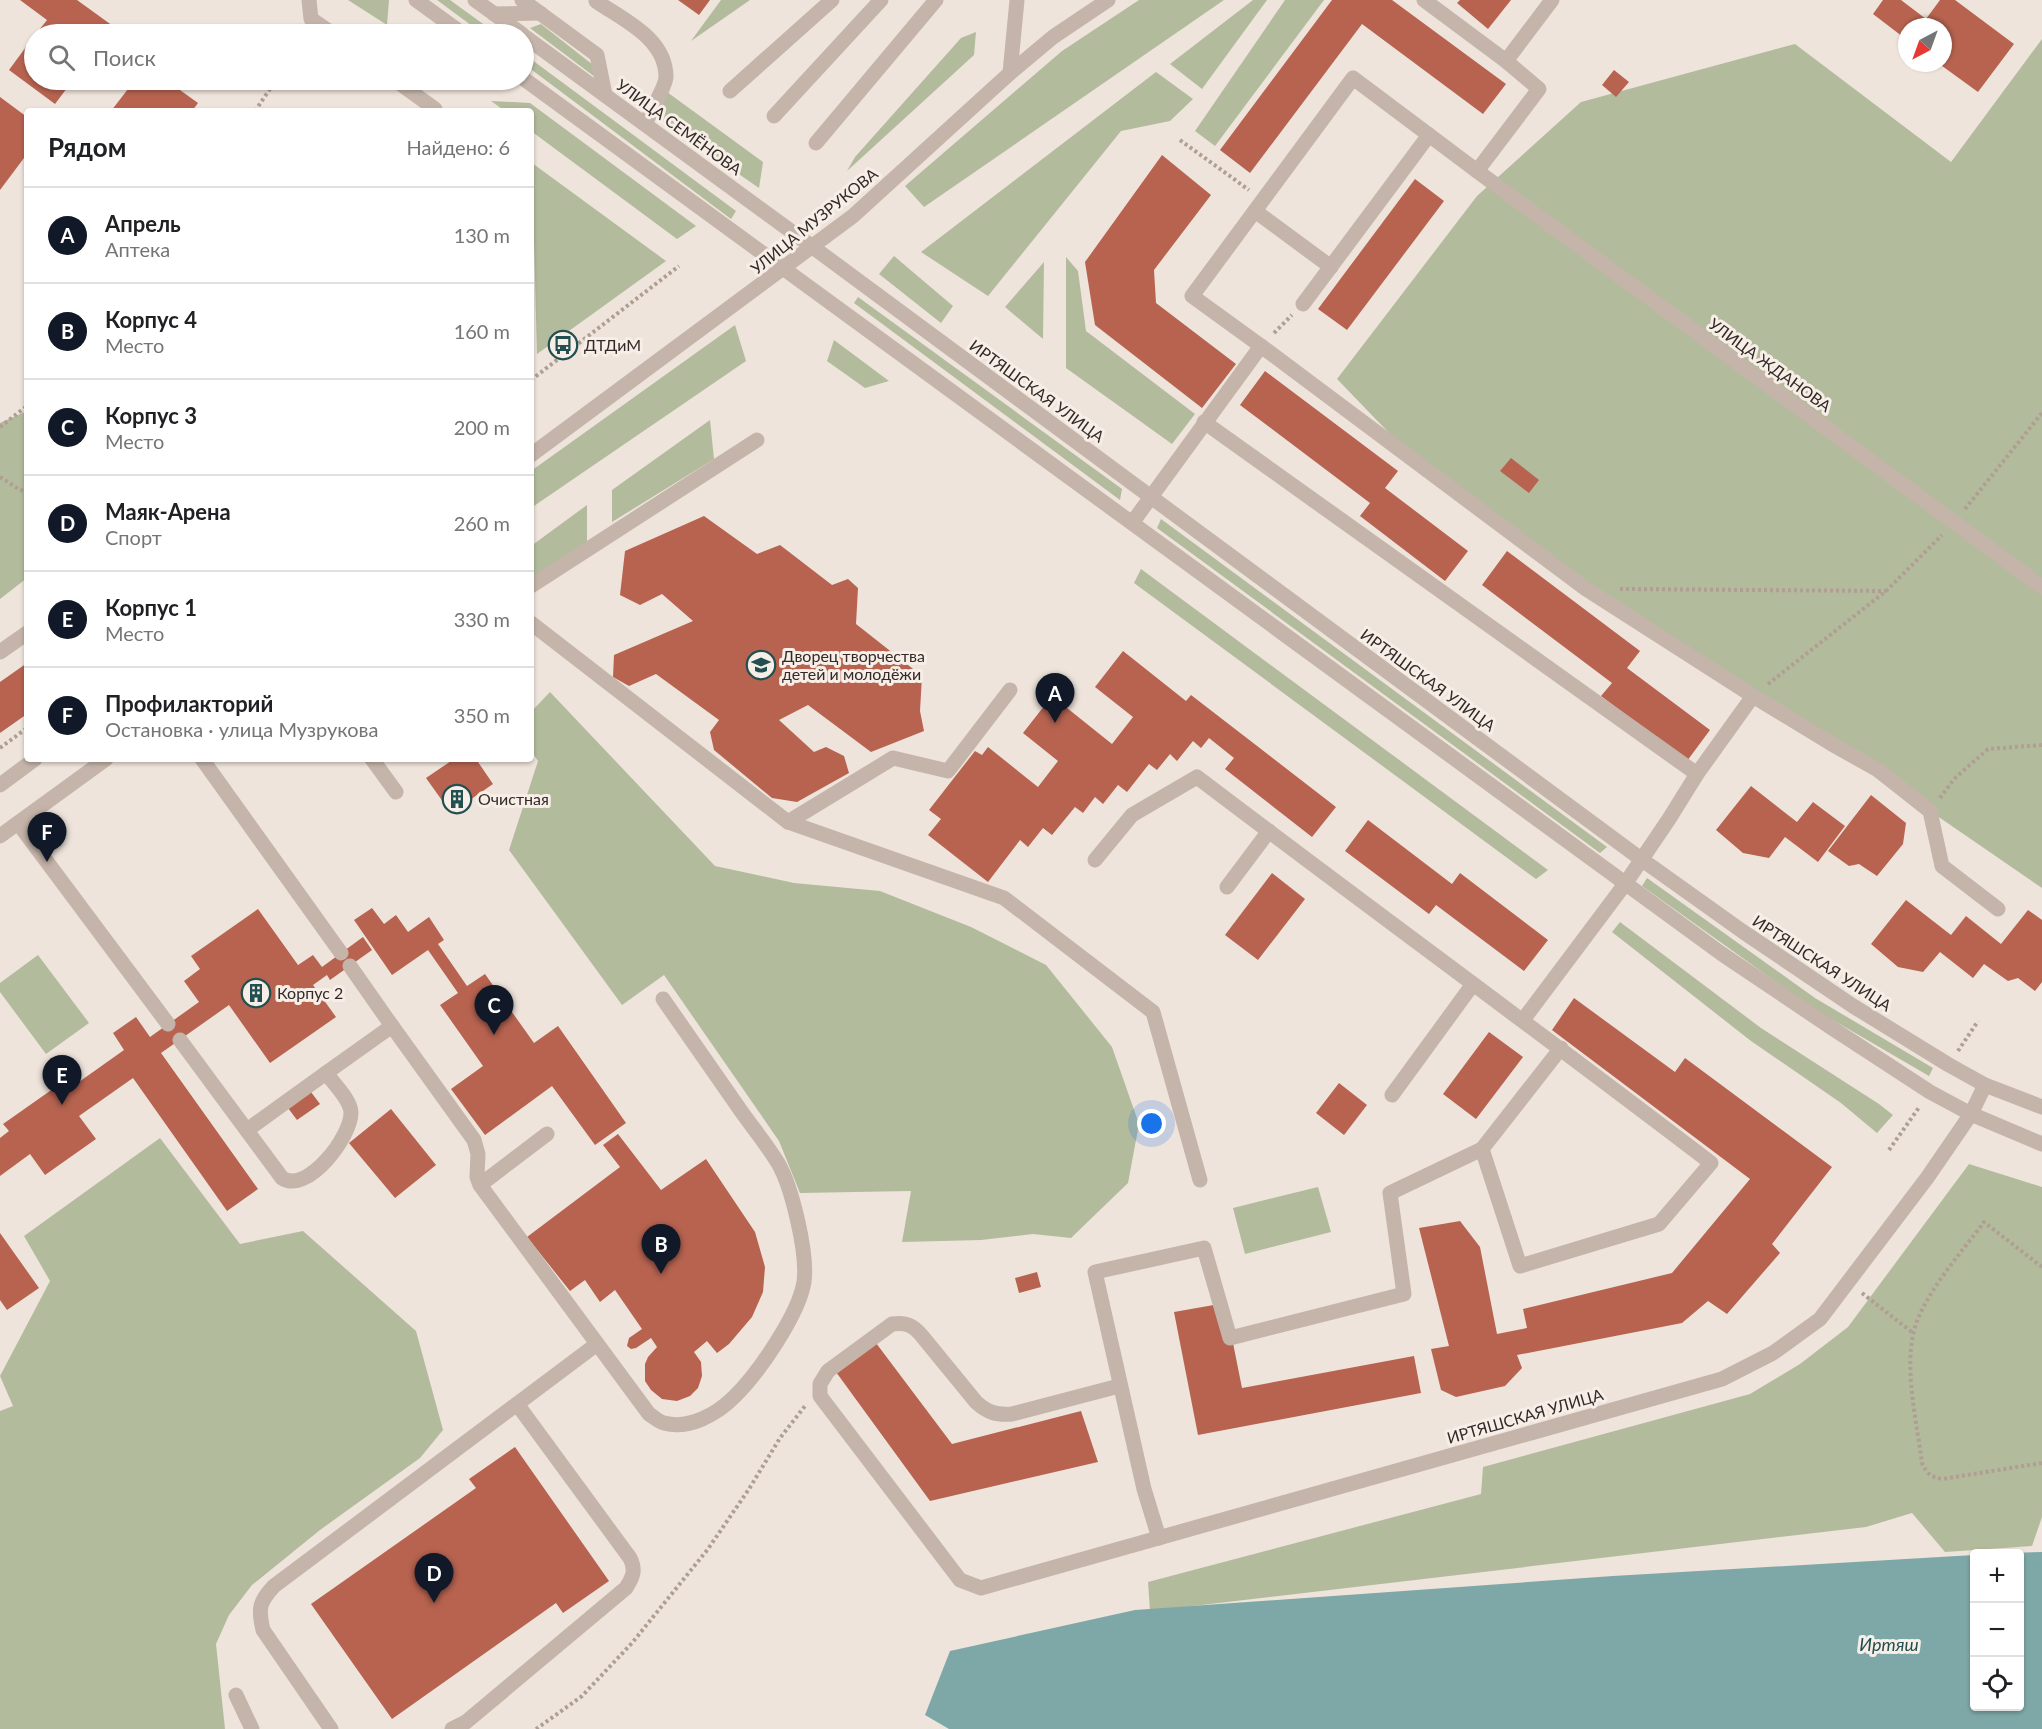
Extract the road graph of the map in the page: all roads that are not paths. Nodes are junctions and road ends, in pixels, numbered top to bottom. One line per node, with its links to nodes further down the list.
1 (309, 0): 15 (street)
2 (416, 0): 16 (street)
3 (475, 0): 14 (street, УЛИЦА СЕМЁНОВА)
4 (522, 0): 13 (street)
5 (832, 0): 23 (street)
6 (881, 0): 26 (street)
7 (1017, 0): 20 (street)
8 (1108, 0): 20 (street, УЛИЦА МУЗРУКОВА)
9 (1424, 0): 19 (street)
10 (1552, 0): 19 (street)
11 (596, 1): 27 (street)
12 (927, 2): 29 (street)
13 (540, 13): 14 (street); 24 (street)
14 (494, 14): 17 (street, УЛИЦА СЕМЁНОВА)
15 (318, 24)
16 (449, 24)
17 (508, 24)
18 (534, 43): 24 (street, УЛИЦА СЕМЁНОВА)
19 (1506, 61): 30 (street)
20 (1010, 73): 32 (street, УЛИЦА МУЗРУКОВА)
21 (534, 86): 34 (street)
22 (408, 90): 25 (street)
23 (730, 91)
24 (605, 95): 27 (street, УЛИЦА СЕМЁНОВА)
25 (434, 108)
26 (774, 116)
27 (645, 124): 32 (street, УЛИЦА СЕМЁНОВА)
28 (1429, 135): 30 (street, УЛИЦА ЖДАНОВА); 31 (street, УЛИЦА ЖДАНОВА); 33 (street)
29 (816, 143)
30 (1477, 171): 43 (street, УЛИЦА ЖДАНОВА)
31 (1259, 206): 33 (street); 36 (street)
32 (814, 248): 34 (street, УЛИЦА МУЗРУКОВА); 40 (street, ИРТЯШСКАЯ УЛИЦА)
33 (1331, 267): 35 (street)
34 (785, 269): 39 (street, УЛИЦА МУЗРУКОВА); 41 (street)
35 (1303, 304)
36 (1261, 346): 37 (street); 48 (street)
37 (1204, 422): 40 (street); 53 (street)
38 (757, 440): 42 (street)
39 (534, 453)
40 (1150, 496): 41 (street); 60 (street, ИРТЯШСКАЯ УЛИЦА)
41 (1132, 523): 62 (street)
42 (534, 584)
43 (2042, 587)
44 (534, 625): 56 (street)
45 (24, 635): 46 (street)
46 (0, 652)
47 (1010, 690): 56 (street)
48 (1754, 696): 53 (street); 64 (street)
49 (31, 762): 54 (street)
50 (102, 762): 57 (street)
51 (204, 762): 65 (street)
52 (374, 762): 55 (street)
53 (1697, 774): 60 (street)
54 (0, 785)
55 (396, 792)
56 (788, 822): 83 (street)
57 (18, 823): 59 (street); 70 (street)
58 (1269, 831): 61 (street); 63 (street); 67 (street)
59 (0, 836)
60 (1641, 859): 62 (street); 75 (street, ИРТЯШСКАЯ УЛИЦА)
61 (1095, 860)
62 (1625, 884): 69 (street); 78 (street)
63 (1227, 887)
64 (1998, 909)
65 (340, 953)
66 (350, 966): 71 (street)
67 (1473, 984): 69 (street); 76 (street)
68 (663, 999): 85 (street)
69 (1523, 1020): 73 (street)
70 (168, 1024)
71 (392, 1026): 74 (street); 84 (street)
72 (180, 1040): 79 (street)
73 (1562, 1048): 82 (street); 82 (street)
74 (326, 1073): 79 (street); 79 (street)
75 (1986, 1084): 77 (street, ИРТЯШСКАЯ УЛИЦА); 78 (street, ИРТЯШСКАЯ УЛИЦА)
76 (1392, 1095)
77 (2042, 1107)
78 (1971, 1114): 81 (street); 88 (street, ИРТЯШСКАЯ УЛИЦА)
79 (248, 1130)
80 (548, 1134): 84 (street)
81 (2042, 1144)
82 (1482, 1149): 86 (street)
83 (1200, 1180)
84 (480, 1185): 85 (street)
85 (597, 1344): 87 (street)
86 (1119, 1386): 88 (street); 88 (street, ИРТЯШСКАЯ УЛИЦА)
87 (517, 1404): 91 (street); 92 (street)
88 (1159, 1538)
89 (236, 1695): 90 (street)
90 (252, 1729)
91 (331, 1729)
92 (452, 1729)

